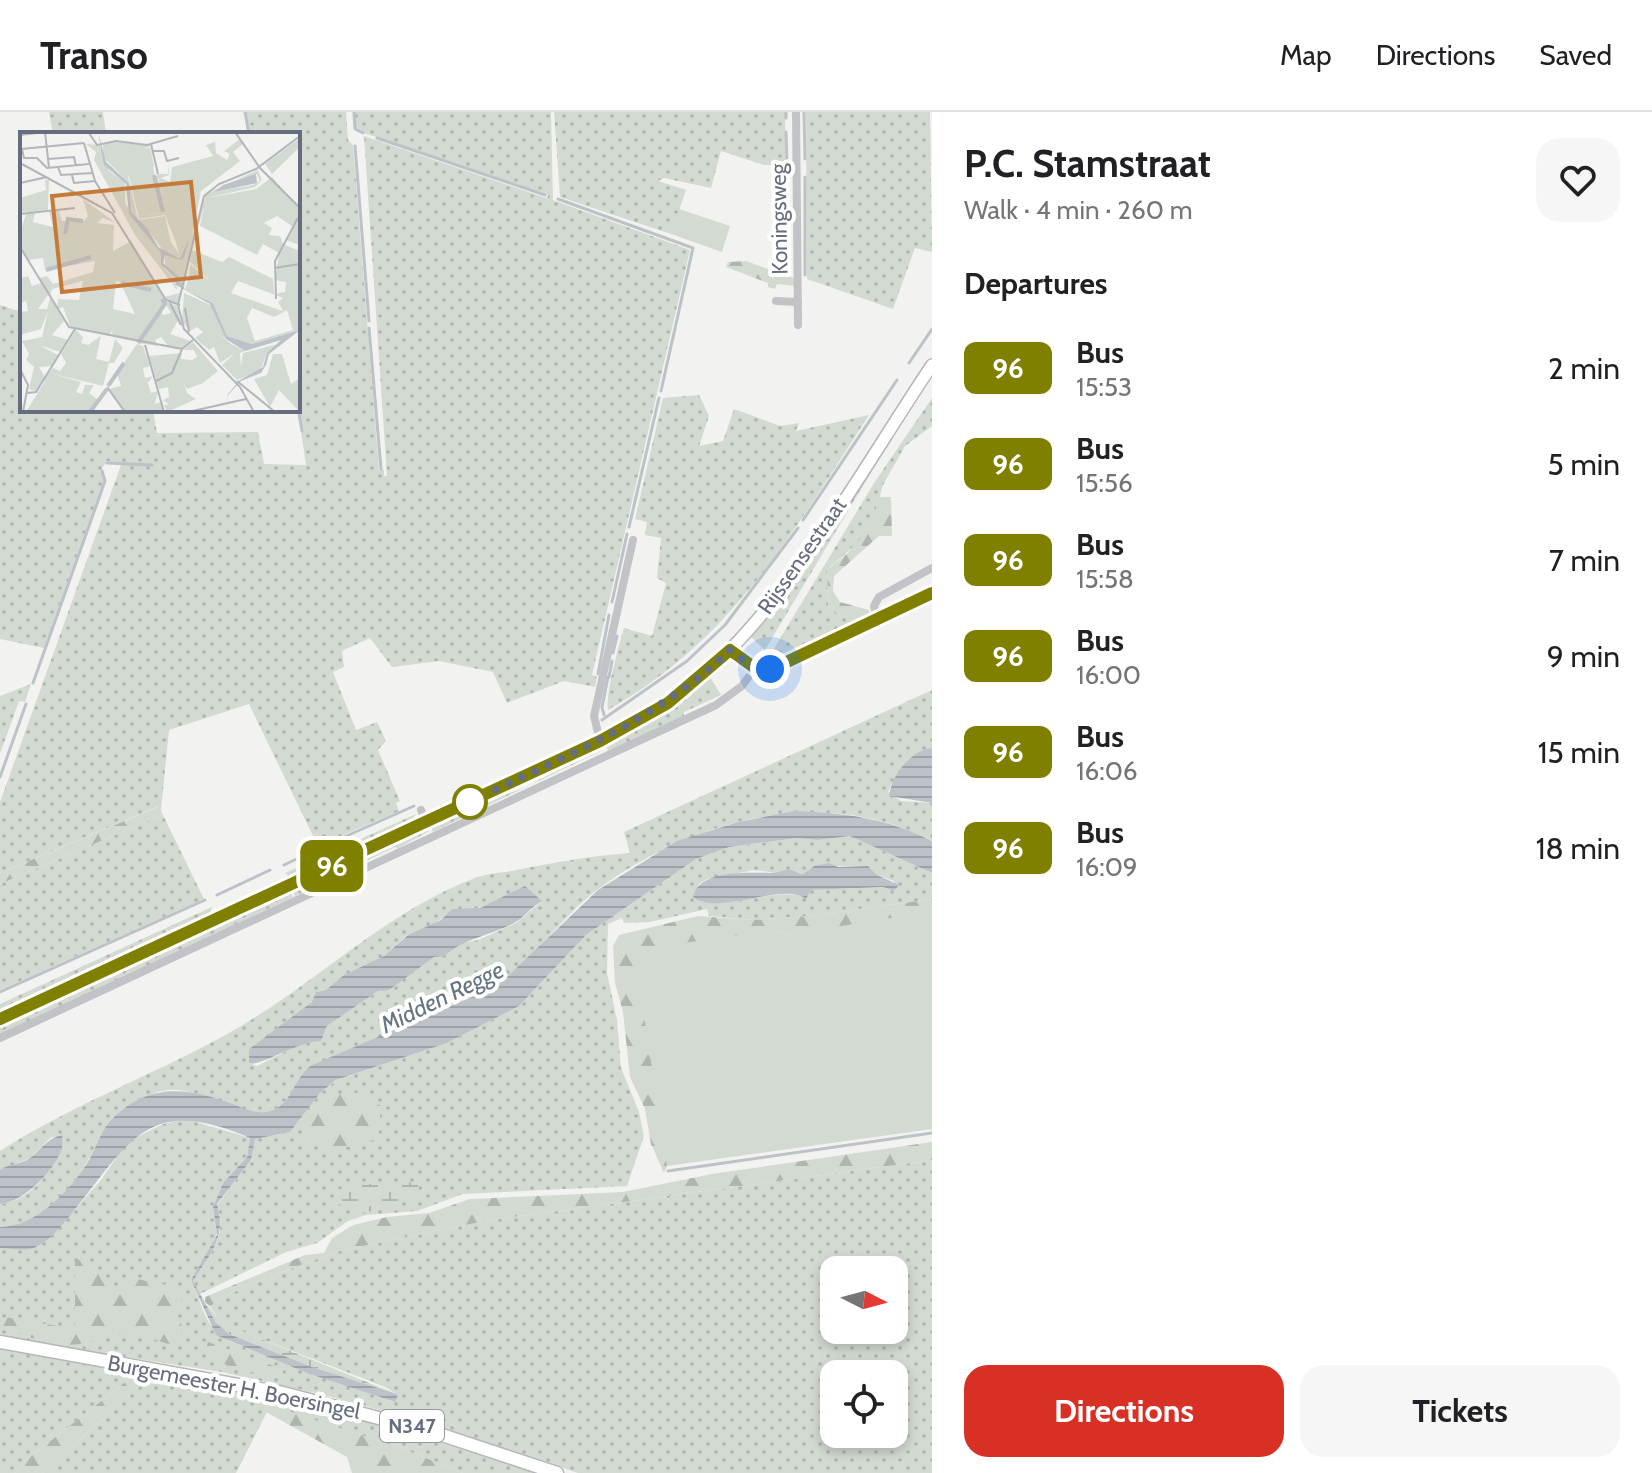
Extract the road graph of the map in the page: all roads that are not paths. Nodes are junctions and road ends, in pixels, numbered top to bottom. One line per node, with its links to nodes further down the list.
1 (796, 112): 3 (street, Koningsweg)
2 (776, 301): 3 (street)
3 (798, 302): 4 (street, Koningsweg)
4 (798, 325)
5 (932, 365): 10 (main road, Rijssensestraat)
6 (633, 540): 12 (street)
7 (932, 568): 9 (street)
8 (932, 593): 9 (street)
9 (877, 619): 11 (street)
10 (730, 650): 11 (street); 12 (main road, Rijssensestraat)
11 (755, 668): 16 (street)
12 (600, 741): 14 (main road, Rijssensestraat)
13 (421, 810): 14 (street)
14 (426, 822): 15 (main road, Rijssensestraat)
15 (0, 1019)
16 (0, 1038)
17 (0, 1342): 18 (main road, Burgemeester H. Boersingel / N347)
18 (557, 1473)

